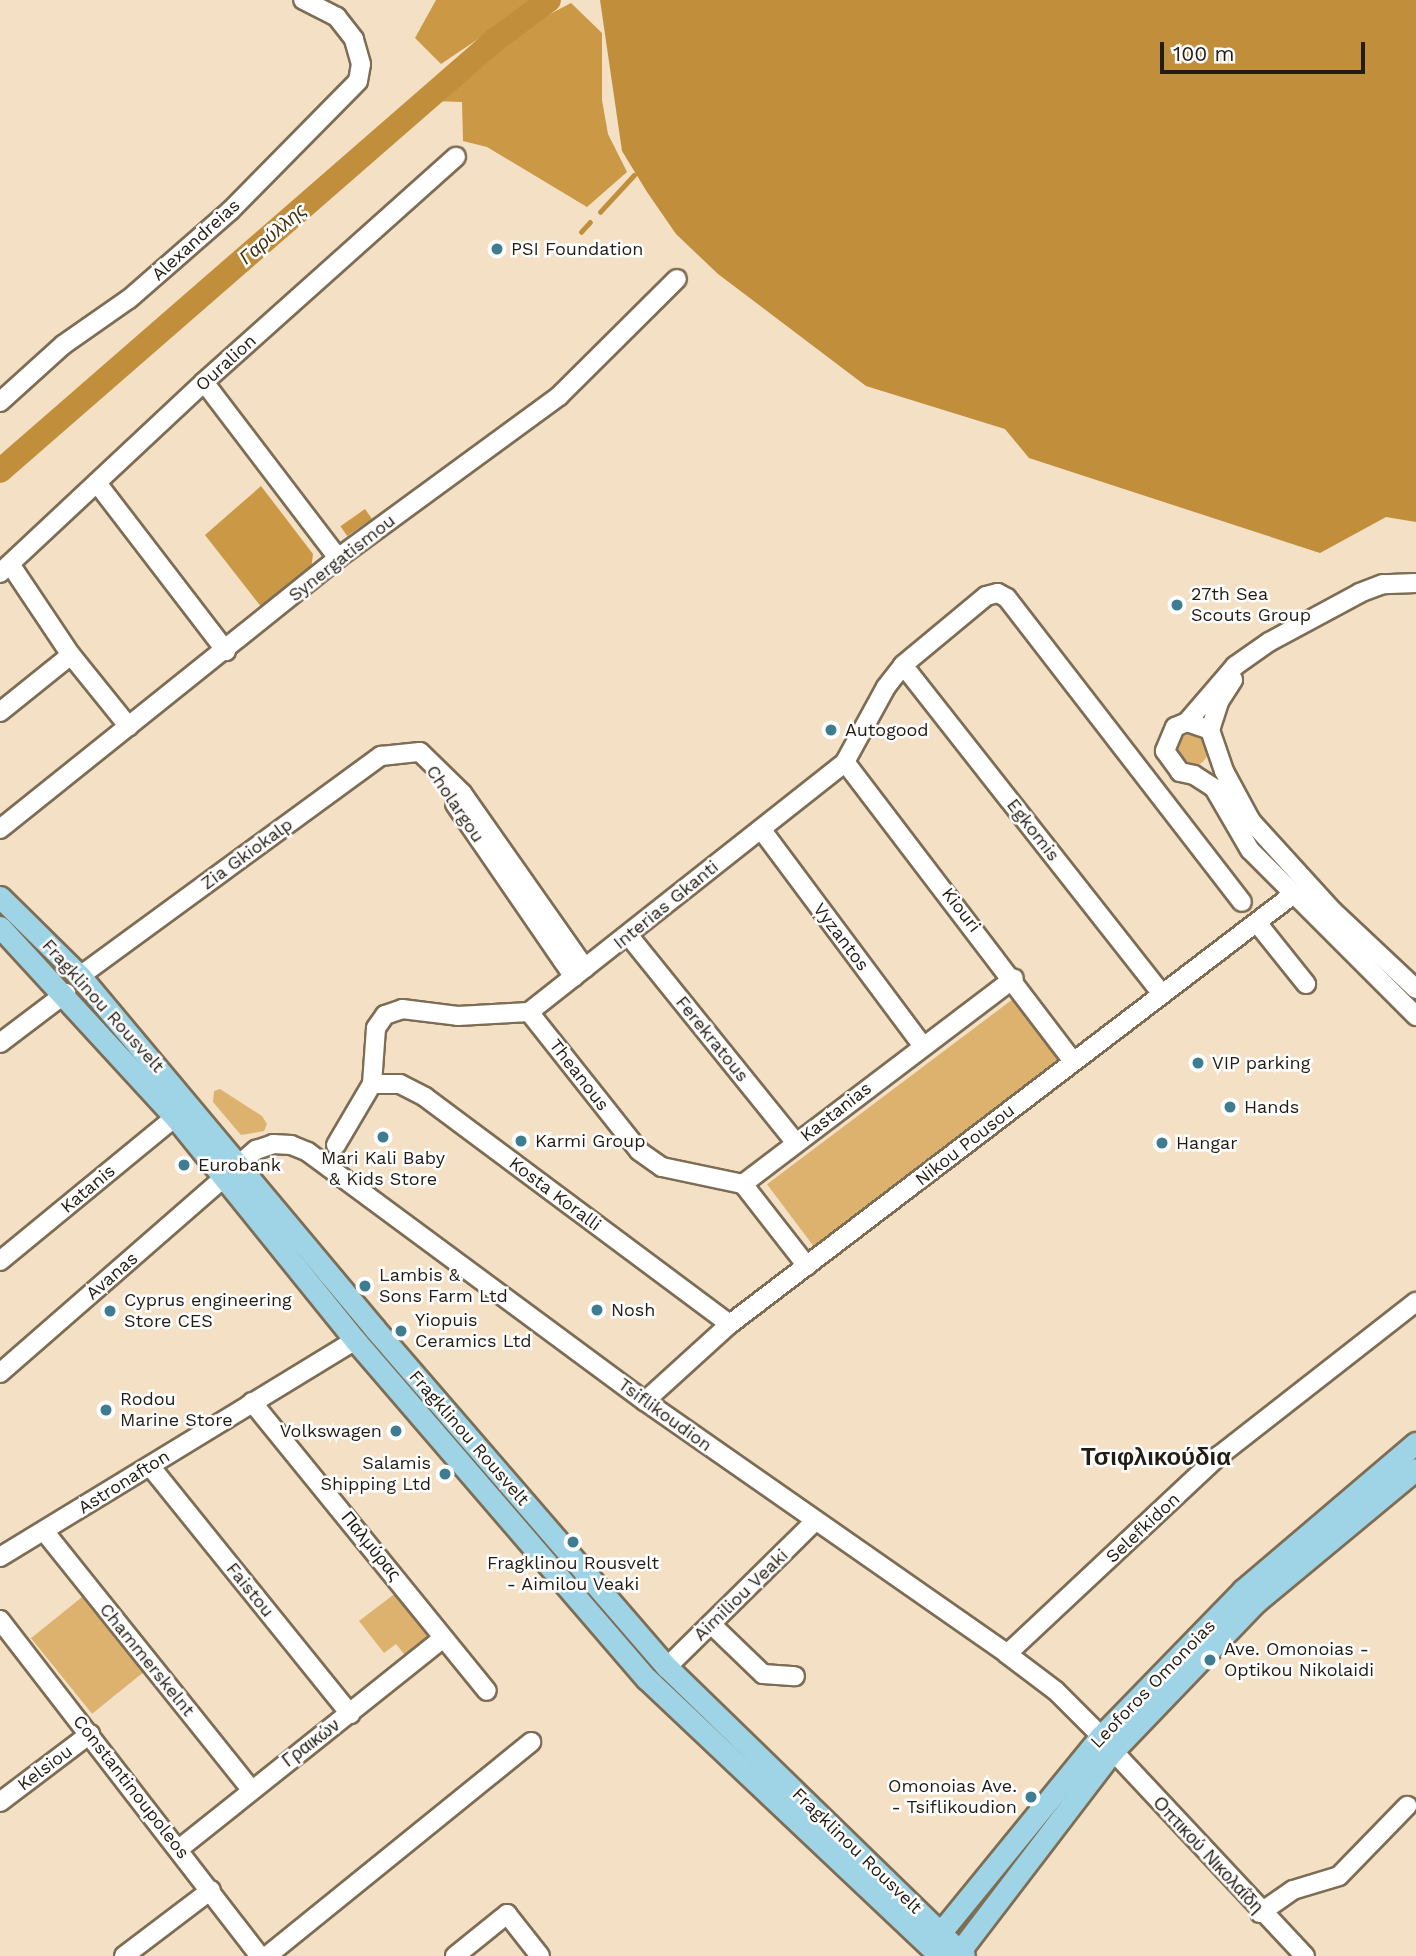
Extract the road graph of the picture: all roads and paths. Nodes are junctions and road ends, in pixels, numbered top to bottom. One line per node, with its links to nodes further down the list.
1 (303, 0): 5 (street, Alexandreias)
2 (456, 157): 4 (street, Ouralion)
3 (677, 279): 7 (street, Synergatismou)
4 (204, 382): 6 (street, Ouralion); 7 (street)
5 (0, 402)
6 (97, 483): 8 (street, Ouralion); 10 (street)
7 (338, 558): 10 (street, Synergatismou)
8 (5, 569): 11 (street)
9 (1416, 583): 12 (street)
10 (226, 651): 16 (street, Synergatismou)
11 (71, 655): 14 (street); 16 (street)
12 (1248, 657): 15 (street); 17 (street)
13 (903, 665): 19 (street, Interias Gkanti); 25 (street, Interias Gkanti); 35 (street, Egkomis)
14 (0, 712)
15 (1187, 722): 17 (street); 20 (street)
16 (129, 727): 21 (street, Synergatismou)
17 (1214, 738): 20 (street); 33 (street)
18 (420, 752): 29 (street, Cholargou); 30 (street, Zia Gkiokalp)
19 (845, 762): 22 (street, Interias Gkanti); 31 (street, Kiouri)
20 (1194, 775): 23 (street)
21 (0, 829)
22 (761, 829): 28 (street, Interias Gkanti); 39 (street, Vyzantos)
23 (1291, 896): 26 (street, Nikou Pousou); 37 (street)
24 (0, 897): 30 (main road, Fragklinou Rousvelt)
25 (1242, 902)
26 (1258, 924): 32 (street); 35 (street, Nikou Pousou)
27 (0, 927): 34 (main road, Fragklinou Rousvelt)
28 (629, 936): 29 (street, Interias Gkanti); 43 (street, Ferekratous)
29 (579, 972): 36 (street, Interias Gkanti)
30 (80, 976): 45 (main road, Fragklinou Rousvelt)
31 (1014, 978): 39 (street, Kastanias); 40 (street, Kiouri)
32 (1306, 984)
33 (1416, 989)
34 (66, 993): 38 (street); 42 (main road, Fragklinou Rousvelt)
35 (1162, 994): 40 (street, Nikou Pousou)
36 (529, 1012): 41 (street); 47 (street, Theanous)
37 (1416, 1016)
38 (0, 1043)
39 (922, 1045): 43 (street, Kastanias)
40 (1073, 1061): 49 (street, Nikou Pousou)
41 (372, 1084): 44 (street); 51 (street, Kosta Koralli)
42 (175, 1116): 46 (main road, Fragklinou Rousvelt); 48 (street, Katanis)
43 (796, 1143): 47 (street, Kastanias)
44 (336, 1145)
45 (241, 1163): 46 (street, Tsiflikoudion); 54 (street, Tsiflikoudion); 66 (main road, Fragklinou Rousvelt)
46 (224, 1179): 52 (main road, Fragklinou Rousvelt); 53 (street, Avanas)
47 (743, 1184): 49 (street)
48 (0, 1261)
49 (807, 1266): 51 (street, Nikou Pousou)
50 (1416, 1302): 65 (street, Selefkidon)
51 (730, 1324): 54 (street, Nikou Pousou)
52 (355, 1340): 55 (street, Astronafton); 79 (main road, Fragklinou Rousvelt)
53 (0, 1373)
54 (645, 1401): 59 (street, Tsiflikoudion)
55 (252, 1402): 57 (street, Astronafton); 64 (street, Παλμύρας)
56 (1416, 1443): 72 (main road, Leoforos Omonoias)
57 (150, 1466): 60 (street, Astronafton); 69 (street, Faistou)
58 (1416, 1469): 72 (main road, Leoforos Omonoias)
59 (814, 1522): 62 (street, Aimiliou Veaki); 65 (street, Tsiflikoudion)
60 (44, 1531): 61 (street, Astronafton); 73 (street, Chammerskelnt)
61 (0, 1558)
62 (711, 1624): 66 (street, Aimiliou Veaki); 67 (street)
63 (3, 1631): 70 (street, Constantinoupoleos)
64 (443, 1638): 68 (street, Παλμύρας); 69 (street, Γραικών)
65 (1007, 1654): 72 (street, Tsiflikoudion)
66 (667, 1667): 79 (main road, Fragklinou Rousvelt)
67 (795, 1676)
68 (487, 1691)
69 (350, 1713): 73 (street, Γραικών)
70 (90, 1734): 74 (street, Kelsiou); 76 (street, Constantinoupoleos)
71 (531, 1742): 82 (street)
72 (1107, 1744): 78 (street, Οπτικού Νικολαΐδη); 79 (main road, Leoforos Omonoias)
73 (250, 1788): 76 (street, Γραικών)
74 (0, 1802)
75 (1407, 1806): 78 (street)
76 (179, 1849): 77 (street, Constantinoupoleos)
77 (211, 1890): 80 (street); 81 (street, Constantinoupoleos)
78 (1260, 1913): 85 (street, Οπτικού Νικολαΐδη)
79 (945, 1950)
80 (124, 1956)
81 (260, 1956)
82 (267, 1956)
83 (455, 1956): 84 (street)
84 (540, 1956)
85 (1305, 1956)

